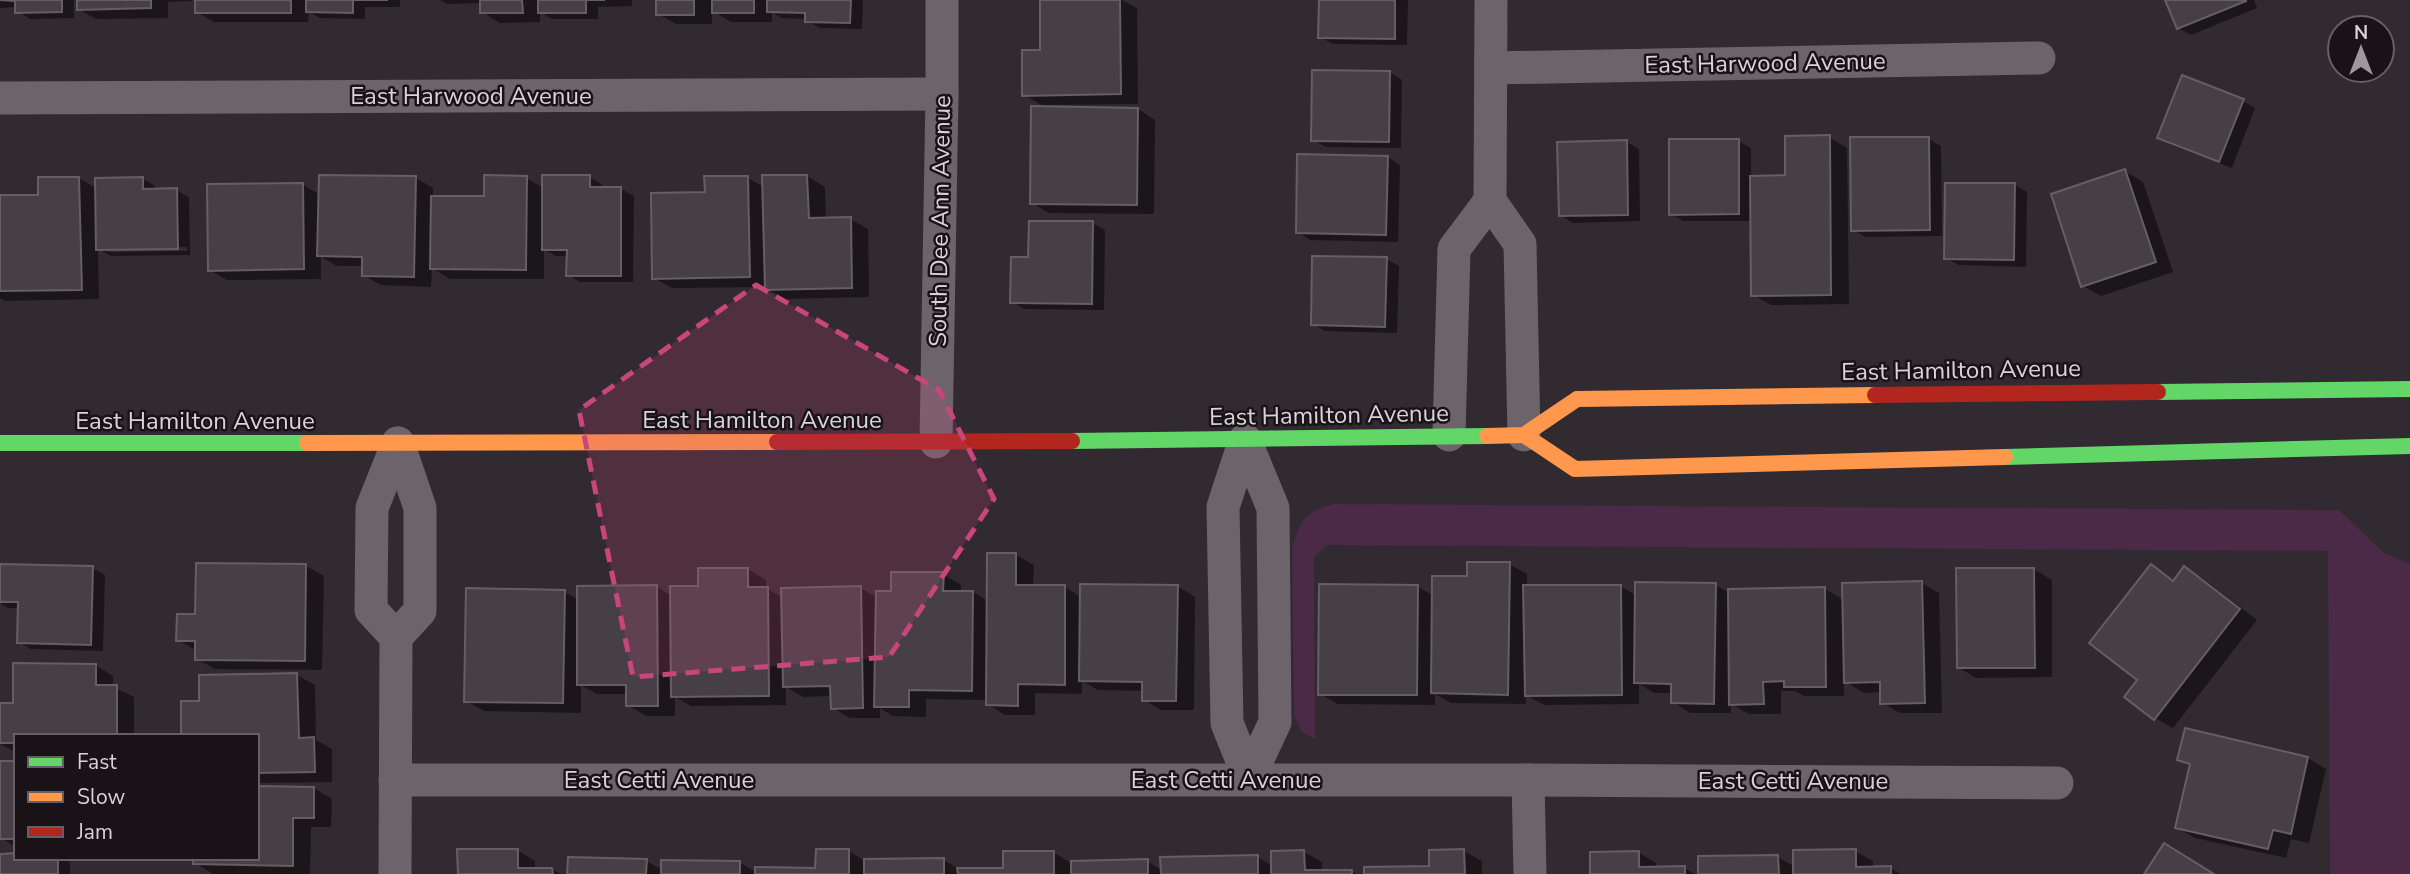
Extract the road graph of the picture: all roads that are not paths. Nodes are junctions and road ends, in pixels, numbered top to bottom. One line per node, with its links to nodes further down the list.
1 (942, 0): 5 (street, South Dee Ann Avenue)
2 (1491, 0): 4 (street)
3 (2039, 58): 4 (street, East Harwood Avenue)
4 (1491, 68): 7 (street)
5 (942, 94): 6 (street, East Harwood Avenue); 12 (street, South Dee Ann Avenue)
6 (0, 98)
7 (1490, 201): 9 (street); 10 (street)
8 (2410, 388): 10 (street, East Hamilton Avenue)
9 (1450, 435): 10 (street, East Hamilton Avenue); 11 (street, East Hamilton Avenue)
10 (1524, 435): 15 (street)
11 (1245, 440): 11 (street); 12 (street, East Hamilton Avenue)
12 (936, 442): 14 (street, East Hamilton Avenue)
13 (0, 443): 14 (street, East Hamilton Avenue)
14 (397, 443): 16 (street); 16 (street)
15 (2410, 446)
16 (396, 637): 17 (street)
17 (395, 780): 18 (street, East Cetti Avenue); 20 (street)
18 (1528, 780): 19 (street, East Cetti Avenue); 21 (street)
19 (2057, 783)
20 (396, 874)
21 (1530, 874)

